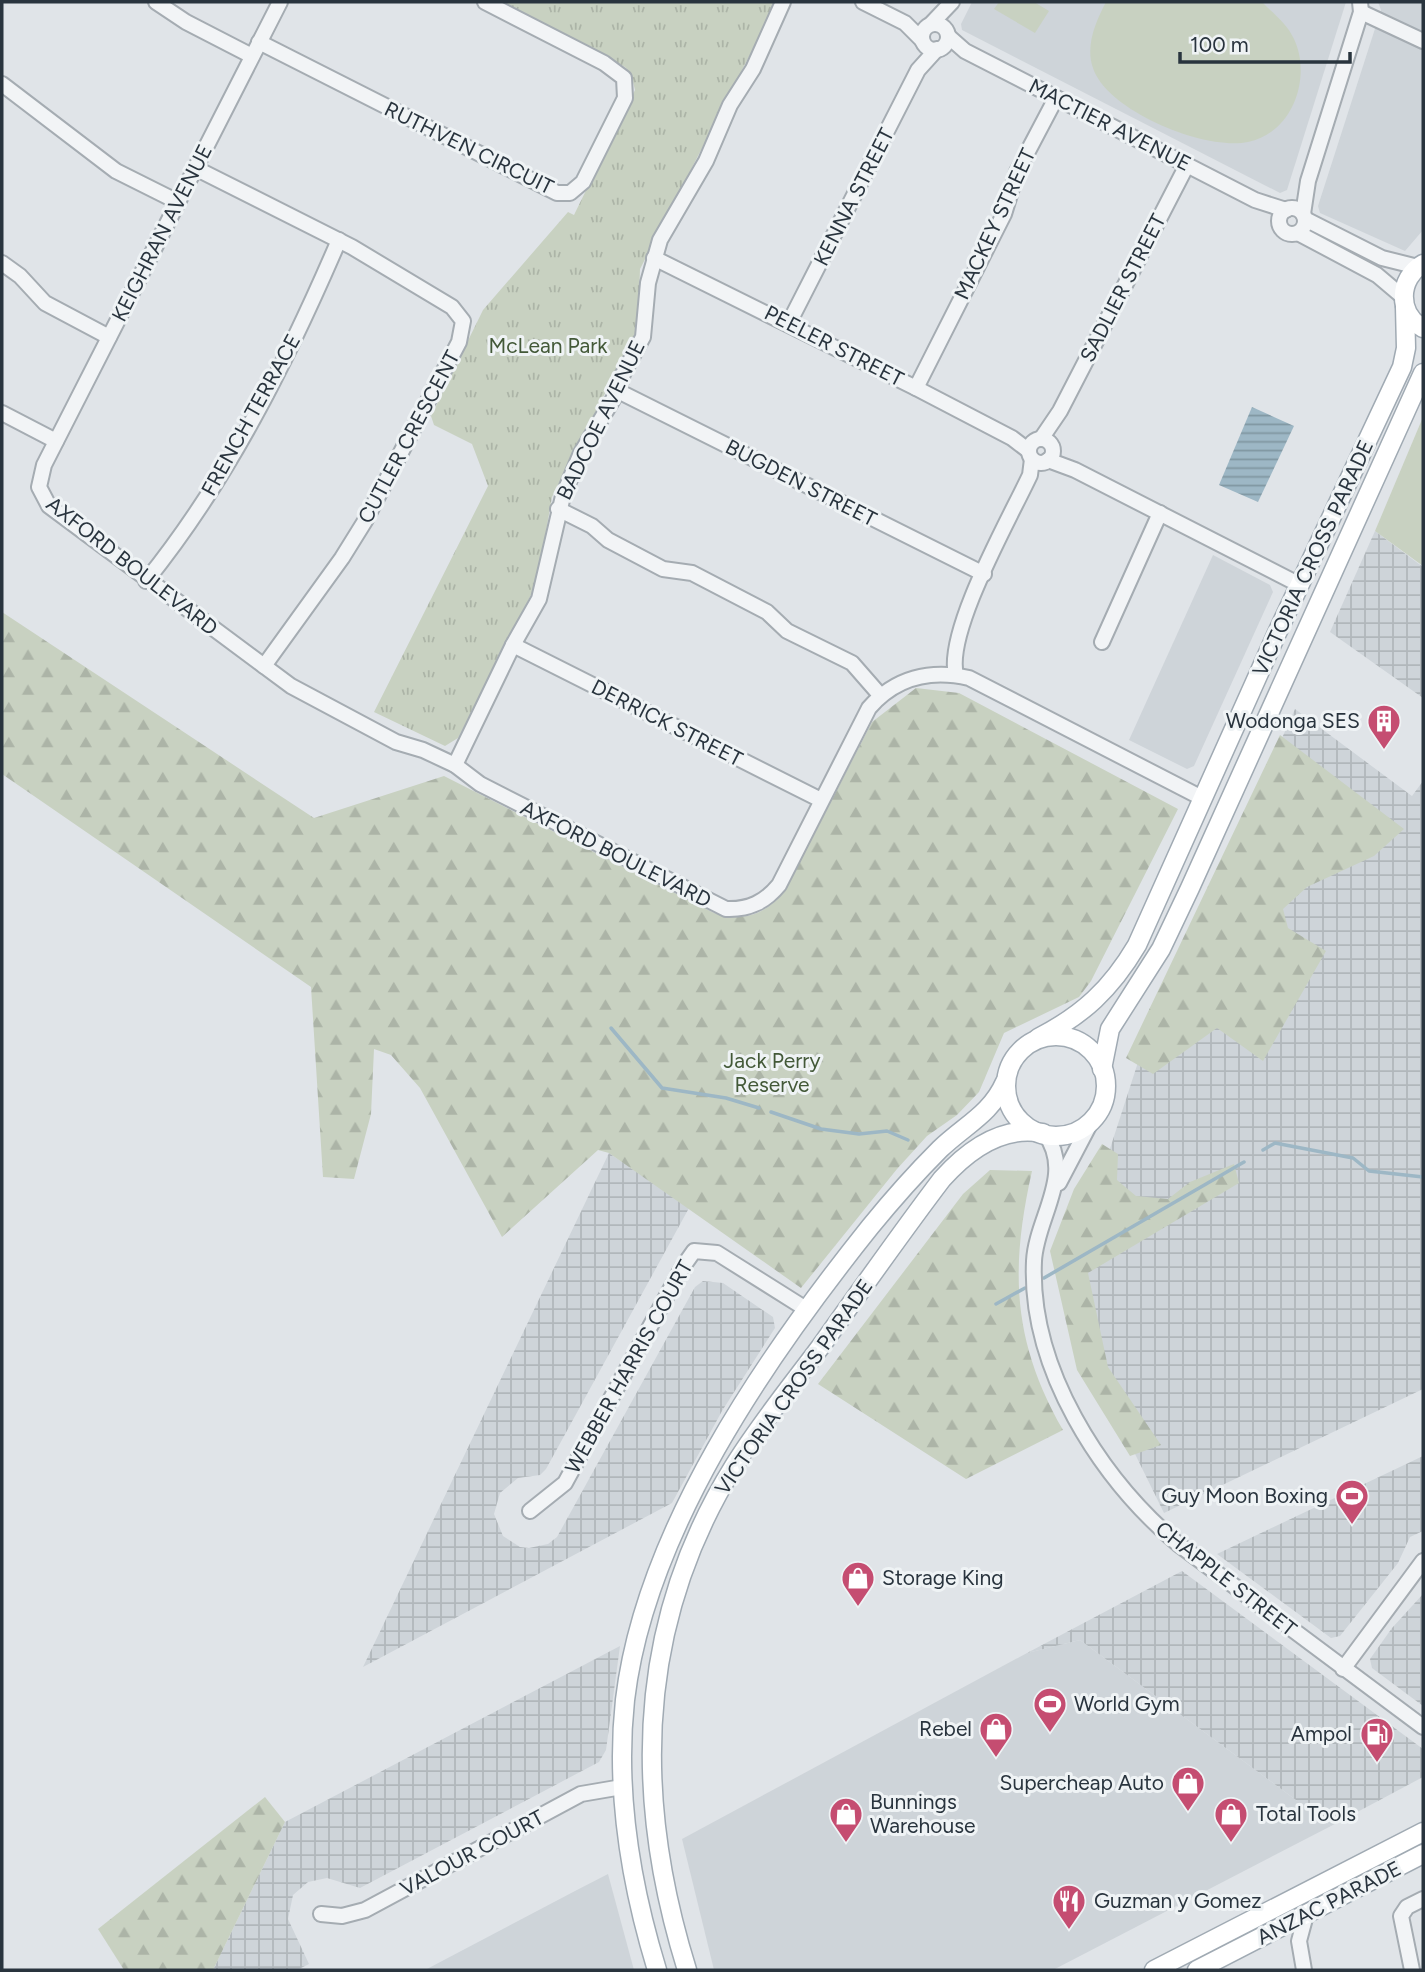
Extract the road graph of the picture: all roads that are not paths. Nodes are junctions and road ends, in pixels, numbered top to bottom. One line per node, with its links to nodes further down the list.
1 (156, 2): 12 (street)
2 (280, 2): 12 (street, KEIGHRAN AVENUE)
3 (485, 2): 12 (street, RUTHVEN CIRCUIT)
4 (783, 2): 25 (street, BADCOE AVENUE)
5 (863, 2): 8 (street, MACTIER AVENUE)
6 (952, 2): 9 (street, KENNA STREET); 10 (street, KENNA STREET)
7 (1360, 7): 11 (street); 17 (street)
8 (905, 23): 9 (street, MACTIER AVENUE); 10 (street, MACTIER AVENUE)
9 (930, 25): 10 (street, MACTIER AVENUE)
10 (936, 41): 14 (street, MACTIER AVENUE); 29 (street, KENNA STREET)
11 (1423, 41)
12 (256, 49): 16 (street, KEIGHRAN AVENUE)
13 (2, 84): 19 (street)
14 (1056, 98): 15 (street, MACTIER AVENUE); 33 (street, MACKEY STREET)
15 (1187, 165): 18 (street, MACTIER AVENUE); 37 (street, SADLIER STREET)
16 (195, 168): 19 (street, KEIGHRAN AVENUE); 24 (street, CUTLER CRESCENT)
17 (1308, 181): 20 (street); 21 (street)
18 (1255, 200): 20 (street, MACTIER AVENUE); 22 (street, MACTIER AVENUE)
19 (178, 202): 31 (street, KEIGHRAN AVENUE)
20 (1287, 209): 21 (street); 22 (street)
21 (1304, 216): 23 (street); 27 (street)
22 (1279, 223): 23 (street)
23 (1298, 233): 28 (street)
24 (339, 240): 42 (street, FRENCH TERRACE); 48 (street, CUTLER CRESCENT)
25 (654, 258): 29 (street, PEELER STREET); 34 (street, BADCOE AVENUE)
26 (2, 263): 31 (street)
27 (1420, 266): 28 (main road)
28 (1404, 302): 30 (main road); 43 (main road, VICTORIA CROSS PARADE)
29 (789, 323): 33 (street, PEELER STREET)
30 (1423, 328)
31 (110, 337): 36 (street, KEIGHRAN AVENUE)
32 (1423, 373): 46 (main road, VICTORIA CROSS PARADE)
33 (916, 388): 37 (street, PEELER STREET)
34 (618, 391): 39 (street, BADCOE AVENUE); 41 (street, BUGDEN STREET)
35 (2, 413): 36 (street)
36 (56, 441): 38 (street, KEIGHRAN AVENUE)
37 (1041, 451): 40 (street, PEELER STREET); 41 (street, SADLIER STREET)
38 (44, 465): 42 (street, AXFORD BOULEVARD)
39 (558, 509): 47 (street, BADCOE AVENUE); 50 (street)
40 (1160, 513): 43 (street, PEELER STREET); 45 (street)
41 (984, 574): 49 (street, SADLIER STREET)
42 (146, 580): 48 (street, AXFORD BOULEVARD)
43 (1300, 584): 44 (main road, VICTORIA CROSS PARADE)
44 (1277, 633): 46 (main road); 52 (main road, VICTORIA CROSS PARADE)
45 (1102, 642)
46 (1300, 643): 54 (main road, VICTORIA CROSS PARADE)
47 (513, 645): 51 (street, BADCOE AVENUE); 53 (street, DERRICK STREET)
48 (264, 666): 51 (street, AXFORD BOULEVARD)
49 (956, 675): 50 (street, AXFORD BOULEVARD); 52 (street, AXFORD BOULEVARD)
50 (880, 695): 53 (street, AXFORD BOULEVARD)
51 (455, 765): 53 (street, AXFORD BOULEVARD)
52 (1202, 798): 54 (main road); 55 (main road, VICTORIA CROSS PARADE)
53 (821, 800)
54 (1225, 808): 56 (main road, VICTORIA CROSS PARADE)
55 (1038, 1038): 56 (main road); 57 (main road)
56 (1102, 1069): 58 (main road)
57 (1005, 1082): 59 (main road); 61 (main road, VICTORIA CROSS PARADE)
58 (1091, 1122): 59 (main road); 60 (street, CHAPPLE STREET)
59 (1044, 1133): 60 (street, CHAPPLE STREET); 69 (main road, VICTORIA CROSS PARADE)
60 (1052, 1194): 64 (street, CHAPPLE STREET)
61 (806, 1309): 62 (street, WEBBER HARRIS COURT); 66 (main road, VICTORIA CROSS PARADE)
62 (530, 1511)
63 (1423, 1561): 64 (street)
64 (1343, 1669): 65 (street, CHAPPLE STREET)
65 (1423, 1727)
66 (622, 1787): 70 (main road, VICTORIA CROSS PARADE); 72 (street, VALOUR COURT)
67 (1423, 1832): 78 (main road, ANZAC PARADE)
68 (1423, 1854): 73 (main road, ANZAC PARADE)
69 (660, 1860): 70 (main road); 77 (main road, VICTORIA CROSS PARADE)
70 (631, 1864): 76 (main road, VICTORIA CROSS PARADE)
71 (1423, 1899): 80 (street)
72 (321, 1914)
73 (1306, 1915): 74 (main road, ANZAC PARADE); 75 (street)
74 (1271, 1934): 75 (street); 79 (main road, ANZAC PARADE)
75 (1302, 1963)
76 (657, 1970)
77 (687, 1970)
78 (1154, 1970)
79 (1197, 1970)
80 (1412, 1970)

